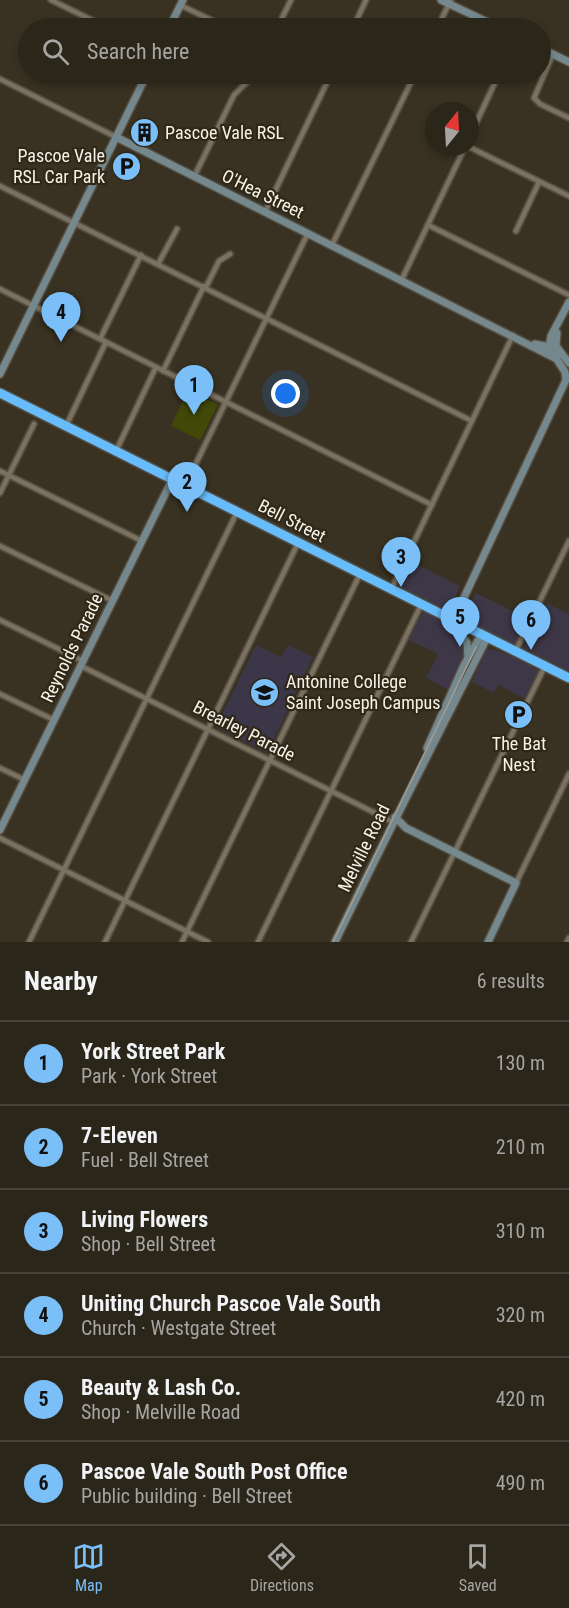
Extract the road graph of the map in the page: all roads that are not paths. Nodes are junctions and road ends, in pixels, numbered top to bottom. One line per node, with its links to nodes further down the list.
1 (51, 0): 7 (street)
2 (291, 0): 10 (street)
3 (366, 0): 11 (street)
4 (441, 0): 5 (street)
5 (450, 2): 12 (street); 13 (street)
6 (182, 3): 8 (street); 9 (street)
7 (88, 18)
8 (174, 18)
9 (210, 18)
10 (282, 18)
11 (358, 18)
12 (442, 18)
13 (481, 18)
14 (553, 54): 15 (street); 16 (street)
15 (551, 59)
16 (569, 62)
17 (0, 79): 26 (street, O'Hea Street)
18 (142, 84): 26 (street)
19 (245, 84): 29 (street)
20 (326, 84): 33 (street)
21 (410, 84): 39 (street)
22 (494, 84): 24 (street)
23 (540, 84): 25 (street)
24 (479, 117)
25 (569, 118)
26 (116, 137): 29 (street, O'Hea Street); 34 (street)
27 (479, 153): 30 (street)
28 (462, 156): 35 (street)
29 (194, 177): 33 (street, O'Hea Street)
30 (539, 182): 32 (street); 37 (street)
31 (0, 186): 34 (street)
32 (569, 196)
33 (265, 212): 38 (street, O'Hea Street)
34 (74, 223): 41 (street); 48 (street)
35 (428, 225): 43 (street); 46 (street)
36 (177, 229): 42 (street)
37 (516, 231)
38 (308, 233): 39 (street, O'Hea Street); 49 (street)
39 (332, 245): 43 (street, O'Hea Street)
40 (230, 254): 44 (street)
41 (141, 255): 42 (street); 52 (street)
42 (158, 264): 44 (street)
43 (402, 279): 51 (street, O'Hea Street)
44 (205, 287): 49 (street); 58 (street)
45 (0, 289): 48 (street)
46 (569, 295)
47 (569, 302): 50 (street)
48 (34, 306): 52 (street); 59 (street)
49 (266, 318): 63 (street); 64 (street)
50 (561, 319): 54 (street); 55 (street)
51 (513, 336): 54 (street, O'Hea Street); 55 (street, O'Hea Street); 64 (street)
52 (100, 339): 53 (street)
53 (106, 342): 57 (street); 66 (street)
54 (549, 347): 55 (street, O'Hea Street)
55 (557, 356): 56 (street)
56 (567, 365): 62 (street)
57 (156, 367): 58 (street); 67 (street)
58 (163, 371): 63 (street)
59 (0, 374)
60 (569, 382): 62 (street)
61 (0, 393): 66 (highway, Bell Street)
62 (559, 399): 84 (street)
63 (226, 402): 71 (street); 73 (street)
64 (472, 421): 73 (street)
65 (34, 424): 69 (street)
66 (66, 427): 67 (highway, Bell Street)
67 (116, 452): 70 (highway, Bell Street)
68 (0, 471): 69 (street)
69 (9, 476): 72 (street); 75 (street)
70 (172, 480): 71 (highway, Bell Street); 75 (street, Reynolds Parade)
71 (185, 486): 74 (highway, Bell Street)
72 (0, 493)
73 (432, 505): 80 (street)
74 (237, 512): 77 (highway, Bell Street); 92 (street)
75 (142, 541): 81 (street, Reynolds Parade)
76 (569, 542): 86 (street)
77 (298, 543): 79 (highway, Bell Street); 94 (street)
78 (0, 546): 81 (street)
79 (360, 574): 80 (highway, Bell Street); 95 (street)
80 (391, 590): 82 (highway, Bell Street)
81 (113, 601): 88 (street, Reynolds Parade)
82 (421, 606): 84 (highway, Bell Street); 100 (street)
83 (0, 620): 88 (street, Brearley Parade)
84 (453, 621): 85 (highway, Bell Street); 87 (street)
85 (484, 637): 86 (highway, Bell Street); 87 (street, Melville Road); 96 (street, Melville Road)
86 (515, 652): 89 (highway, Bell Street)
87 (468, 657): 96 (street, Melville Road)
88 (82, 663): 92 (street, Brearley Parade); 93 (street, Reynolds Parade)
89 (545, 666): 90 (highway, Bell Street); 104 (street)
90 (569, 678)
91 (0, 694): 93 (street)
92 (146, 699): 94 (street, Brearley Parade); 105 (street)
93 (54, 720): 99 (street, Reynolds Parade)
94 (208, 729): 95 (street, Brearley Parade); 107 (street)
95 (270, 760): 100 (street, Brearley Parade); 108 (street)
96 (420, 767): 101 (street, Melville Road)
97 (0, 768): 99 (street)
98 (569, 774): 106 (street)
99 (25, 780): 102 (street, Reynolds Parade)
100 (332, 791): 101 (street, Brearley Parade); 113 (street)
101 (393, 822): 104 (street, Brearley Parade); 114 (street, Melville Road)
102 (0, 830)
103 (0, 838): 105 (street)
104 (455, 852): 106 (street, Brearley Parade); 115 (street)
105 (64, 870): 107 (street); 109 (street)
106 (516, 883): 116 (street)
107 (125, 901): 108 (street); 110 (street)
108 (187, 931): 111 (street); 112 (street)
109 (29, 942)
110 (105, 942)
111 (182, 942)
112 (208, 942)
113 (258, 942)
114 (335, 942)
115 (411, 942)
116 (488, 942)

